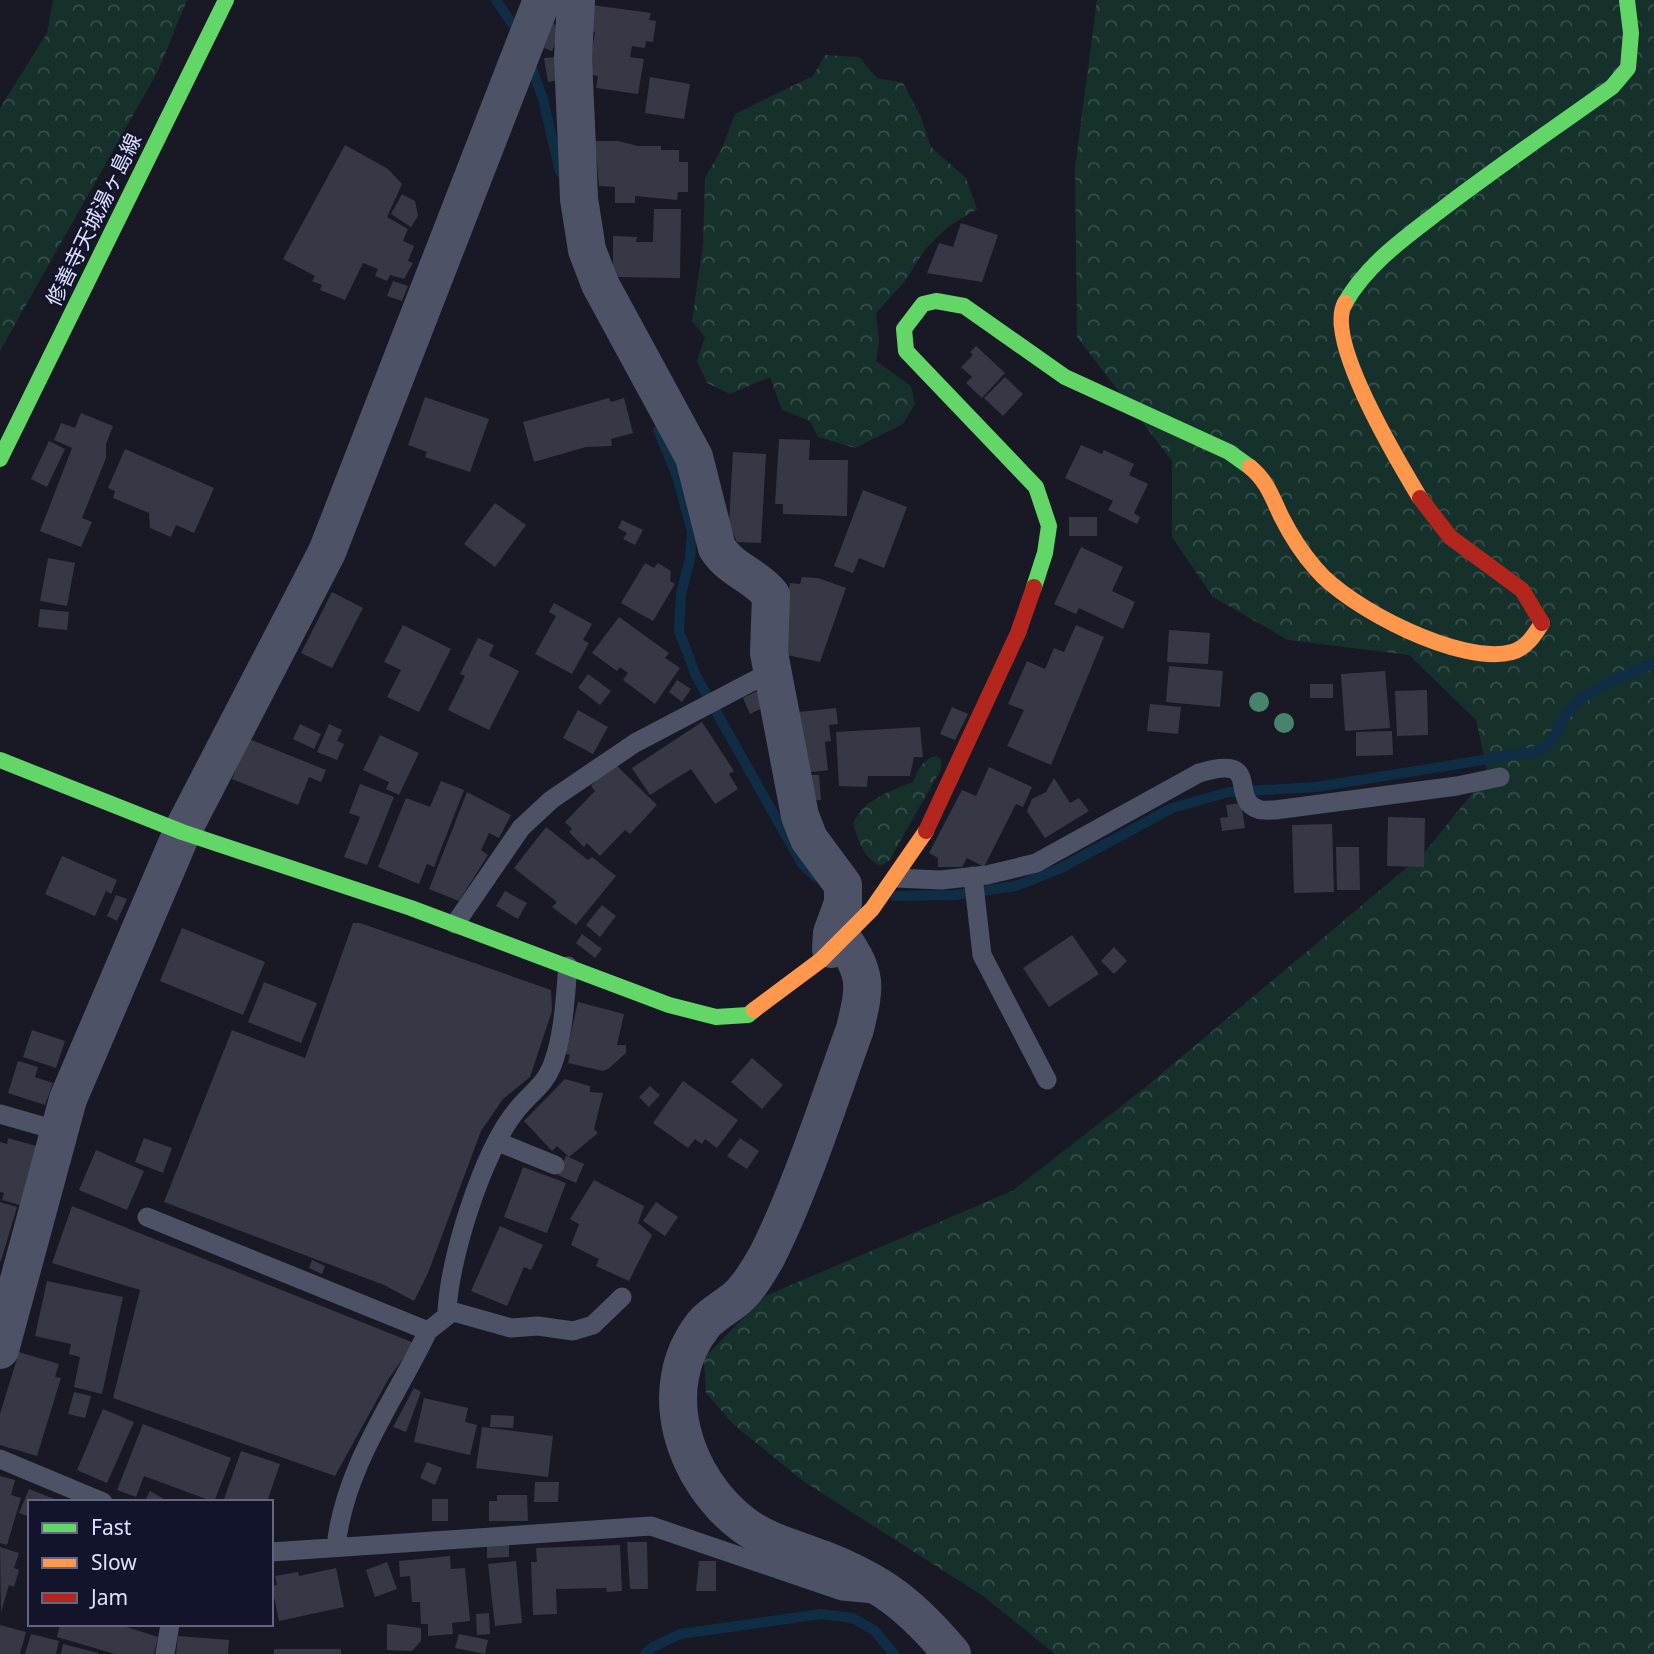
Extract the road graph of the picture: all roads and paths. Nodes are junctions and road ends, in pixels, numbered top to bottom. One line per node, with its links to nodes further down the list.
1 (226, 0): 5 (street, 修善寺天城湯ヶ島線)
2 (576, 0): 6 (street)
3 (1627, 0): 11 (street)
4 (530, 31): 9 (street)
5 (0, 459)
6 (772, 671): 12 (street); 13 (lane)
7 (0, 760): 9 (street)
8 (1500, 776): 10 (lane)
9 (181, 832): 13 (street); 17 (street)
10 (973, 878): 11 (lane); 15 (lane)
11 (895, 879): 12 (street)
12 (846, 917): 14 (street); 29 (street)
13 (455, 924): 14 (street)
14 (568, 966): 18 (lane)
15 (1047, 1080)
16 (0, 1114): 17 (lane)
17 (60, 1131): 24 (street)
18 (498, 1142): 19 (lane); 22 (lane)
19 (555, 1165)
20 (147, 1217): 23 (lane)
21 (622, 1297): 22 (lane)
22 (447, 1310): 23 (lane)
23 (428, 1331): 27 (lane)
24 (0, 1350)
25 (0, 1459): 26 (lane)
26 (98, 1500)
27 (336, 1548): 28 (lane); 29 (lane)
28 (273, 1552)
29 (889, 1591): 32 (street)
30 (170, 1626): 31 (lane)
31 (165, 1654)
32 (952, 1654)

